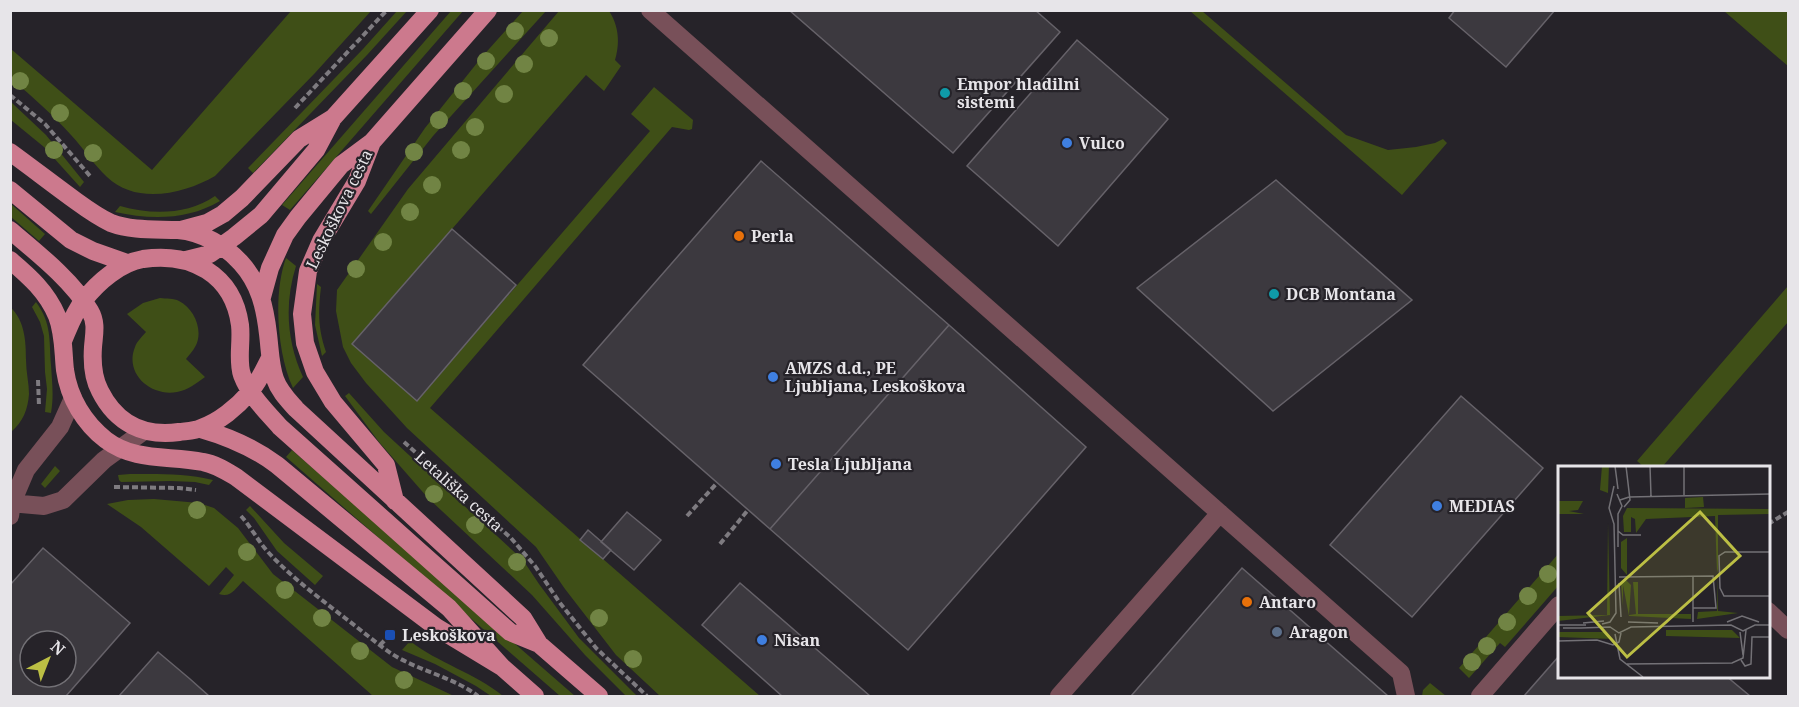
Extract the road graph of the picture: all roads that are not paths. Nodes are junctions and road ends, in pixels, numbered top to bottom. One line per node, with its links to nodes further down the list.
1 (430, 10): 4 (main road)
2 (488, 10): 5 (main road, Leskoškova cesta)
3 (650, 10): 25 (street)
4 (333, 118): 9 (main road); 10 (main road)
5 (372, 142): 14 (main road, Leskoškova cesta); 23 (main road, Leskoškova cesta)
6 (10, 152): 9 (main road)
7 (10, 190): 13 (main road)
8 (10, 230): 15 (main road)
9 (181, 230): 10 (main road)
10 (222, 246): 12 (main road); 14 (main road)
11 (10, 260): 16 (main road)
12 (186, 260): 13 (main road); 18 (main road)
13 (127, 262): 15 (main road)
14 (262, 297): 17 (main road)
15 (84, 301): 16 (main road); 21 (main road)
16 (63, 341): 19 (main road)
17 (270, 358): 18 (main road); 23 (main road)
18 (250, 392): 20 (main road); 29 (main road)
19 (73, 398): 22 (main road); 24 (street)
20 (201, 429): 21 (main road); 30 (main road)
21 (144, 431): 22 (street)
22 (118, 448): 24 (street); 30 (main road)
23 (395, 501): 29 (main road)
24 (11, 507)
25 (1220, 513): 33 (street); 34 (street)
26 (1558, 606): 35 (street)
27 (1769, 613): 28 (street)
28 (1788, 630)
29 (539, 644): 32 (main road)
30 (502, 667): 31 (main road)
31 (535, 696)
32 (599, 696)
33 (1059, 696)
34 (1406, 696)
35 (1480, 696)

